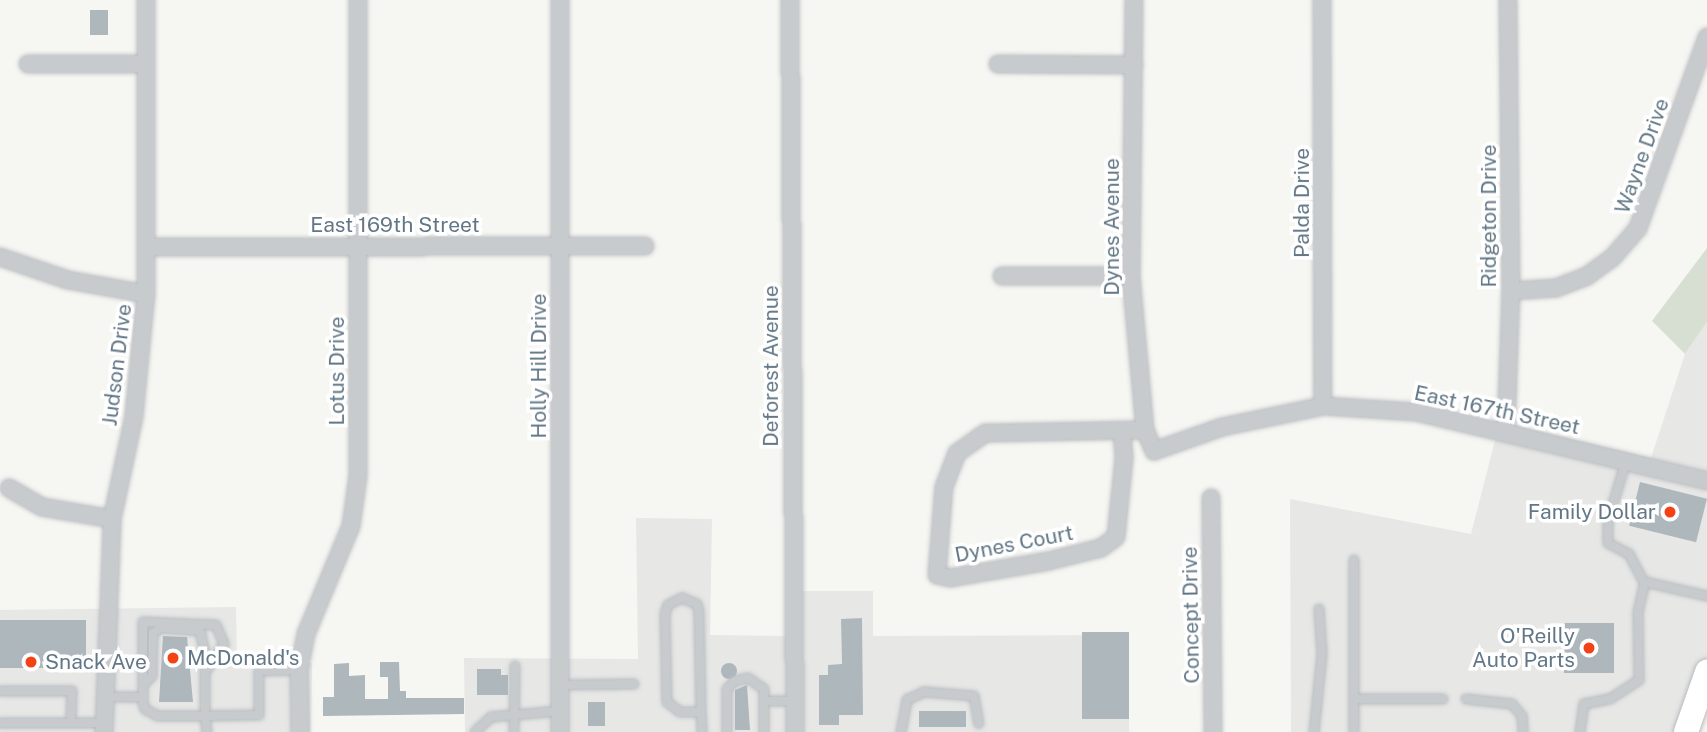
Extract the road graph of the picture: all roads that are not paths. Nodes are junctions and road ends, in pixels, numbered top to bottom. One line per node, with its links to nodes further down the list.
1 (146, 0): 10 (street, Judson Drive)
2 (358, 0): 16 (street, Lotus Drive)
3 (560, 0): 13 (street, Holly Hill Drive)
4 (790, 0): 50 (street, Deforest Avenue)
5 (1134, 0): 12 (street, Dynes Avenue)
6 (1322, 0): 22 (street, Palda Drive)
7 (1508, 0): 20 (street, Ridgeton Drive)
8 (1707, 37): 20 (street, Wayne Drive)
9 (28, 64): 10 (street)
10 (146, 64): 15 (street, Judson Drive)
11 (998, 64): 12 (street)
12 (1134, 65): 19 (street, Dynes Avenue)
13 (560, 245): 14 (street, East 169th Street); 16 (street, East 169th Street); 42 (street, Holly Hill Drive)
14 (645, 246)
15 (146, 247): 16 (street, East 169th Street); 21 (street, Judson Drive)
16 (358, 247): 37 (street, Lotus Drive)
17 (0, 257): 21 (street)
18 (1002, 276): 19 (street)
19 (1131, 276): 23 (street, Dynes Avenue)
20 (1511, 290): 24 (street, Ridgeton Drive)
21 (146, 294): 31 (street, Judson Drive)
22 (1323, 406): 24 (street, East 167th Street); 26 (street, East 167th Street)
23 (1145, 430): 25 (street, Dynes Court); 26 (street, Dynes Avenue)
24 (1506, 432): 27 (street, East 167th Street)
25 (1122, 433): 25 (street, Dynes Court)
26 (1154, 451)
27 (1626, 461): 28 (street, East 167th Street); 33 (lane)
28 (1707, 481)
29 (9, 488): 31 (street)
30 (1211, 498): 69 (street, Concept Drive)
31 (112, 519): 44 (street, Judson Drive)
32 (1354, 560): 46 (lane)
33 (1645, 584): 34 (lane); 73 (lane)
34 (1707, 596)
35 (1319, 609): 70 (lane)
36 (515, 666): 52 (lane)
37 (299, 670): 54 (lane); 60 (street, Lotus Drive)
38 (205, 672): 41 (lane); 41 (lane); 54 (lane)
39 (1707, 672): 74 (main road)
40 (634, 684): 42 (lane)
41 (143, 685): 45 (lane)
42 (560, 685): 51 (street, Holly Hill Drive)
43 (0, 691): 56 (lane)
44 (105, 697): 45 (lane); 58 (street, Judson Drive)
45 (143, 697): 54 (lane)
46 (1354, 699): 47 (lane); 71 (lane)
47 (1443, 699)
48 (1466, 699): 72 (lane)
49 (764, 701): 50 (lane); 65 (lane); 66 (lane)
50 (794, 701): 67 (street, Deforest Avenue)
51 (560, 710): 52 (lane); 63 (street, Holly Hill Drive)
52 (514, 711): 61 (lane); 62 (lane)
53 (701, 712): 53 (lane); 64 (lane)
54 (205, 716): 59 (lane)
55 (0, 723): 56 (lane)
56 (71, 723): 58 (lane)
57 (979, 724): 68 (lane)
58 (104, 727)
59 (207, 732)
60 (300, 732)
61 (475, 732)
62 (514, 732)
63 (560, 732)
64 (702, 732)
65 (727, 732)
66 (764, 732)
67 (794, 732)
68 (901, 732)
69 (1213, 732)
70 (1314, 732)
71 (1354, 732)
72 (1523, 732)
73 (1580, 732)
74 (1686, 732)

